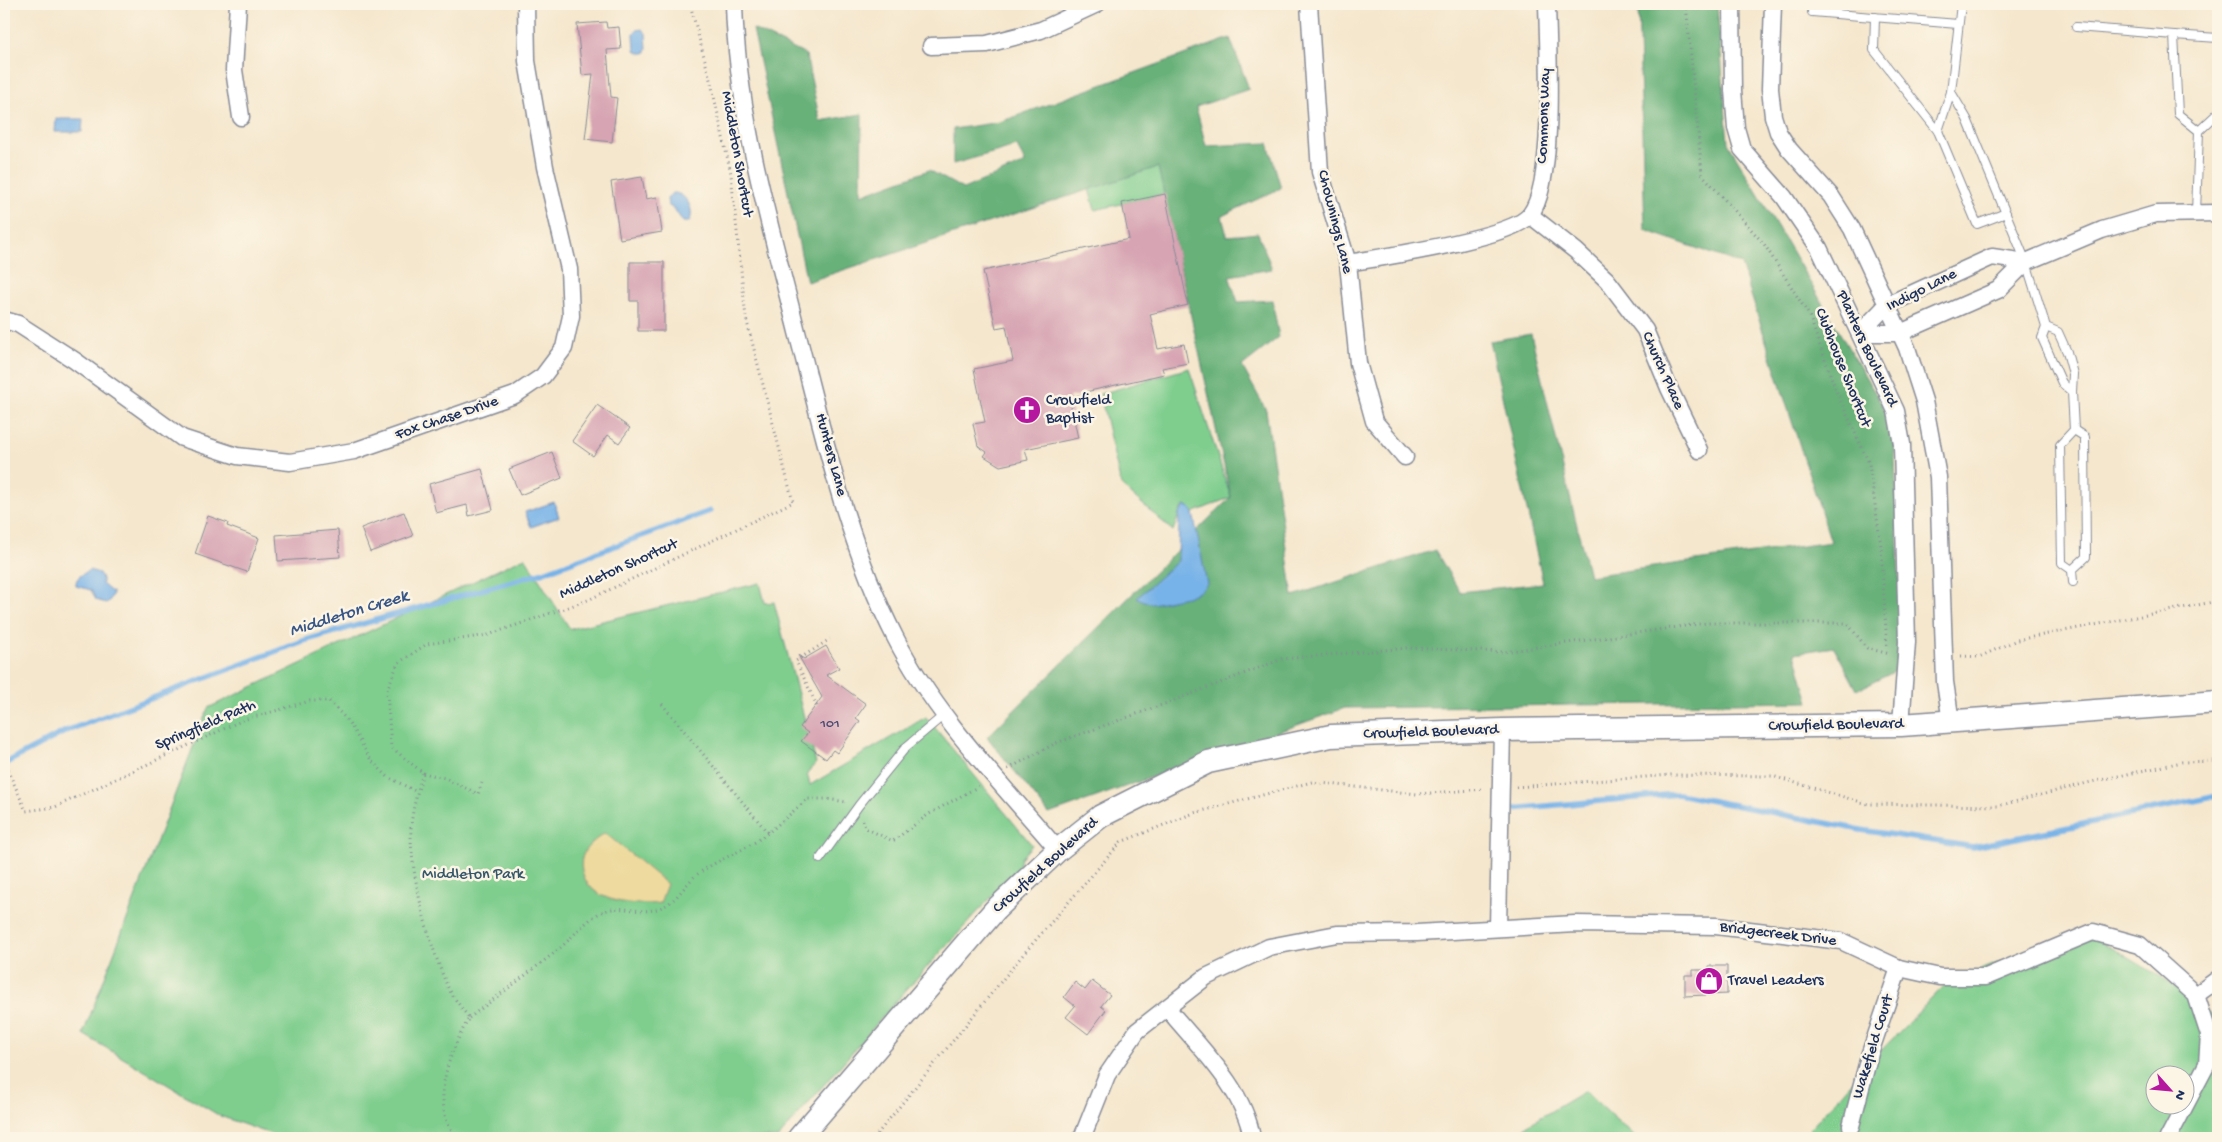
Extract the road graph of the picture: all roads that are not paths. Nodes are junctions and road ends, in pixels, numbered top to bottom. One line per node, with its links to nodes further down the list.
1 (238, 4): 19 (street)
2 (526, 4): 29 (street, Fox Chase Drive)
3 (734, 4): 40 (street, Hunters Lane)
4 (1097, 4): 16 (street)
5 (1309, 4): 27 (street, Chownings Lane)
6 (1547, 4): 25 (street, Commons Way)
7 (1732, 4): 31 (street, Planters Boulevard)
8 (1773, 4): 28 (street, Planters Boulevard)
9 (1961, 4): 12 (lane)
10 (1812, 12): 11 (lane)
11 (1875, 17): 12 (lane); 20 (lane)
12 (1958, 24): 17 (lane)
13 (2076, 27): 14 (lane)
14 (2174, 35): 15 (lane); 21 (lane)
15 (2218, 38)
16 (930, 46)
17 (1951, 92): 20 (lane); 22 (lane)
18 (2218, 113): 21 (lane)
19 (241, 117)
20 (1938, 131): 22 (lane)
21 (2199, 131): 23 (lane)
22 (2006, 213): 26 (lane)
23 (2196, 213): 24 (street, Indigo Lane); 26 (street, Indigo Lane)
24 (2218, 213)
25 (1530, 215): 27 (street); 35 (street, Church Place)
26 (2026, 262): 28 (street, Indigo Lane); 30 (lane); 32 (street, Indigo Lane)
27 (1348, 263): 36 (street, Chownings Lane)
28 (1887, 305): 31 (street, Indigo Lane); 32 (street, Planters Boulevard)
29 (4, 320)
30 (2046, 327): 33 (lane); 33 (lane)
31 (1860, 333): 32 (street, Indigo Lane); 42 (street, Planters Boulevard)
32 (1900, 333): 41 (street, Planters Boulevard)
33 (2072, 392): 34 (lane)
34 (2074, 430): 37 (lane); 37 (lane)
35 (1699, 450)
36 (1405, 457)
37 (2072, 570): 38 (lane)
38 (2073, 582)
39 (2218, 702): 41 (main road, Crowfield Boulevard)
40 (944, 715): 44 (street, Hunters Lane); 45 (lane)
41 (1951, 722): 42 (main road, Crowfield Boulevard)
42 (1901, 725): 43 (main road, Crowfield Boulevard)
43 (1502, 730): 44 (main road, Crowfield Boulevard); 46 (street)
44 (1058, 850): 52 (main road, Crowfield Boulevard)
45 (820, 859)
46 (1498, 928): 47 (street, Bridgecreek Drive); 50 (street, Bridgecreek Drive)
47 (1899, 968): 49 (street, Bridgecreek Drive); 51 (street, Wakefield Court)
48 (2218, 979): 49 (street)
49 (2196, 995): 55 (street)
50 (1167, 1008): 53 (street, Bridgecreek Drive); 54 (street)
51 (1852, 1126)
52 (799, 1138)
53 (1082, 1138)
54 (1252, 1138)
55 (2168, 1138)

